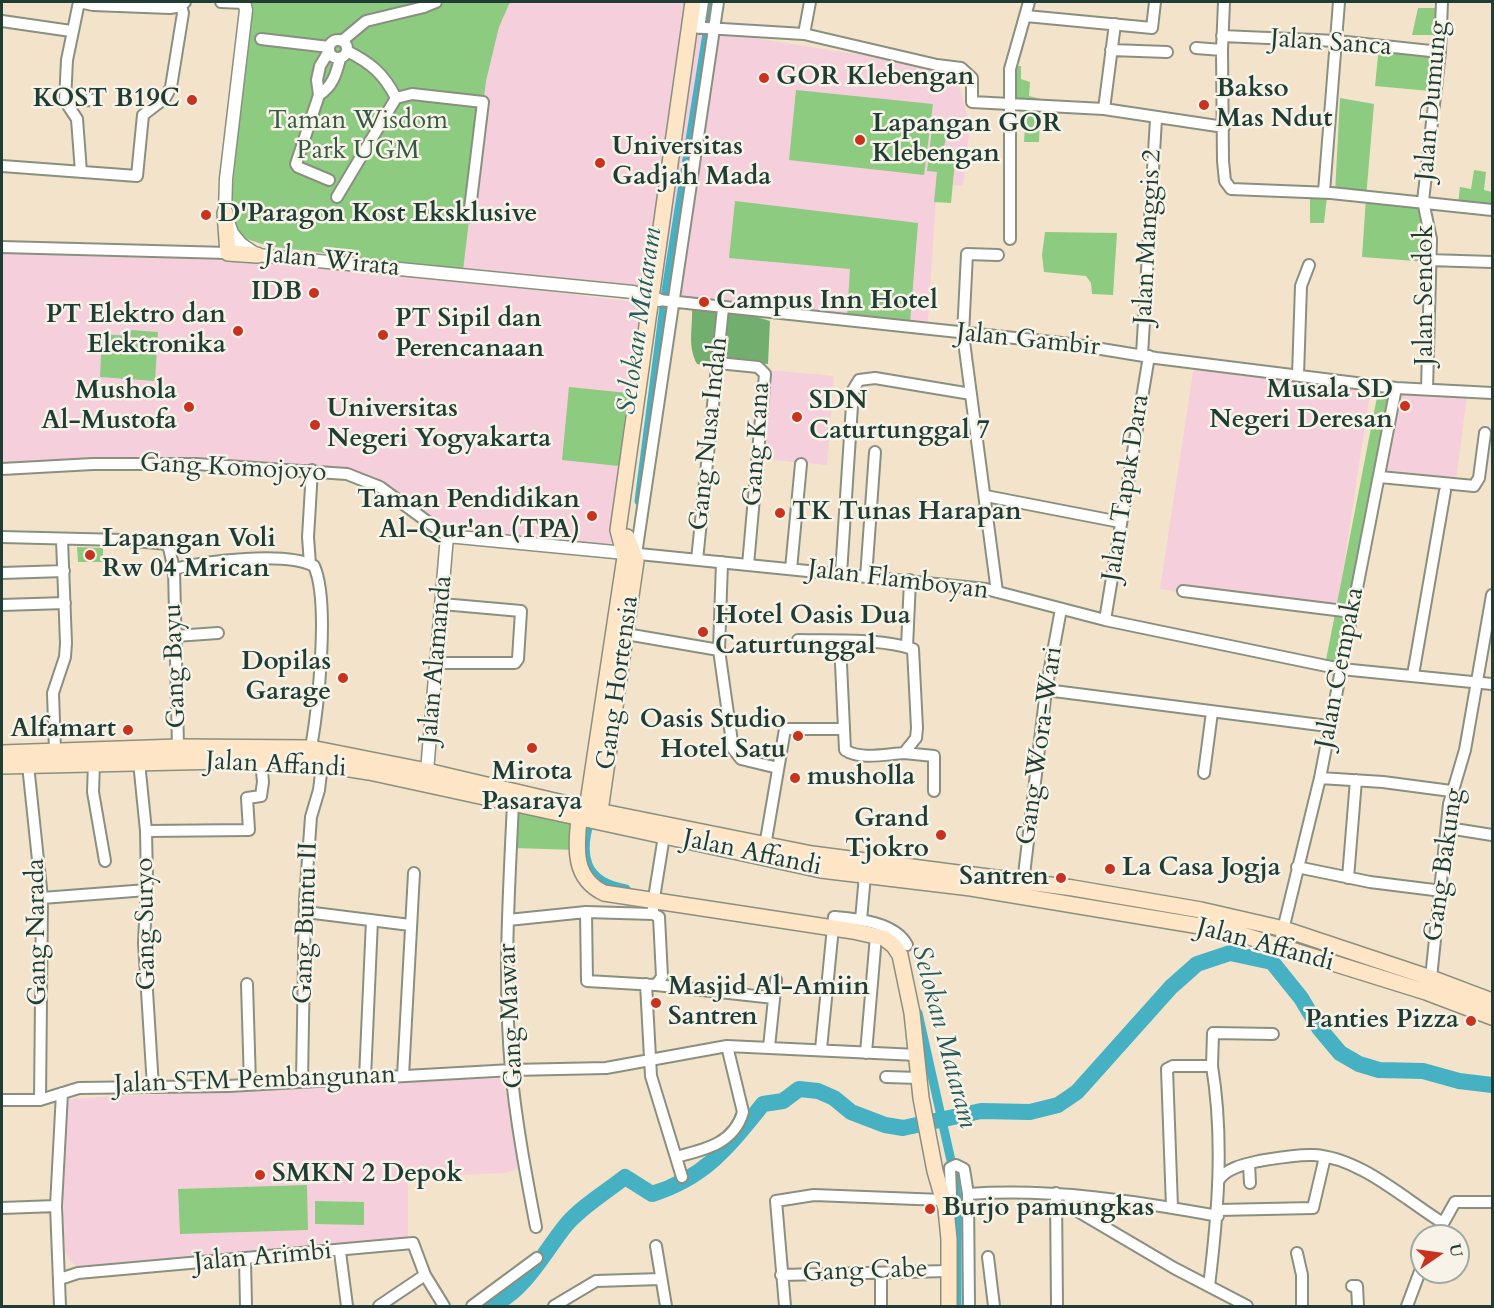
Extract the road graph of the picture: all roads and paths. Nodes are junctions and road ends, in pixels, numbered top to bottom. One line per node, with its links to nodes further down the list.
1 (79, 2): 14 (street); 19 (street)
2 (221, 2): 3 (street)
3 (244, 2): 47 (street)
4 (436, 2): 23 (street)
5 (693, 2): 18 (main road)
6 (703, 2): 18 (street)
7 (718, 2): 18 (street)
8 (810, 2): 20 (street)
9 (1029, 2): 15 (street)
10 (1155, 2): 17 (street)
11 (1224, 2): 21 (street)
12 (1339, 2): 24 (street)
13 (1442, 2): 30 (street, Jalan Dumung)
14 (183, 4): 41 (street)
15 (1026, 16): 17 (street); 36 (street)
16 (2, 21): 19 (street)
17 (1115, 24): 27 (street)
18 (703, 29): 20 (street); 57 (street); 57 (main road)
19 (71, 31): 35 (street)
20 (804, 34): 36 (street)
21 (1222, 36): 24 (street, Jalan Sanca); 28 (street)
22 (261, 39): 26 (street)
23 (342, 41): 26 (street); 31 (street)
24 (1337, 41): 30 (street, Jalan Sanca); 43 (street)
25 (1196, 48): 28 (street)
26 (329, 49): 31 (street); 32 (street)
27 (1111, 50): 29 (street); 37 (street)
28 (1222, 50): 39 (street)
29 (1167, 52)
30 (1440, 52): 45 (street, Jalan Dumung)
31 (344, 55): 32 (street); 33 (street)
32 (319, 95): 42 (street)
33 (396, 98): 44 (street); 48 (street)
34 (94, 100): 35 (street)
35 (65, 101): 41 (street)
36 (1011, 104): 37 (street); 49 (street)
37 (1104, 110): 38 (street)
38 (1155, 119): 39 (street); 60 (street, Jalan Manggis 2)
39 (1224, 127): 43 (street)
40 (2, 166): 41 (street)
41 (81, 172)
42 (329, 180)
43 (1324, 192): 45 (street)
44 (337, 197)
45 (1423, 201): 46 (street); 54 (street, Jalan Sendok)
46 (1492, 210)
47 (225, 213): 51 (main road); 52 (street)
48 (469, 217)
49 (1010, 239)
50 (2, 247): 51 (street, Jalan Wirata)
51 (228, 253): 52 (main road, Jalan Wirata)
52 (257, 255): 57 (street, Jalan Wirata)
53 (998, 255): 59 (street)
54 (1429, 260): 55 (street); 64 (street, Jalan Sendok)
55 (1492, 262)
56 (1309, 265): 62 (street)
57 (664, 300): 58 (street, Jalan Gambir); 79 (street); 79 (main road)
58 (723, 308): 59 (street, Jalan Gambir); 61 (street, Gang Nusa Indah)
59 (963, 334): 60 (street, Jalan Gambir); 66 (street)
60 (1145, 356): 62 (street, Jalan Gambir); 75 (street, Jalan Tapak Dara)
61 (718, 363): 80 (street, Gang Nusa Indah); 83 (street, Gang Kana)
62 (1298, 375): 63 (street, Jalan Gambir)
63 (1396, 388): 64 (street, Jalan Gambir); 72 (street, Jalan Cempaka)
64 (1427, 390): 65 (street, Jalan Gambir)
65 (1492, 393)
66 (971, 394): 74 (street); 88 (street)
67 (1485, 433): 72 (street)
68 (875, 452): 89 (street)
69 (801, 464): 85 (street)
70 (2, 469): 71 (street, Gang Komojoyo)
71 (312, 470): 76 (street, Gang Komojoyo); 82 (street)
72 (1380, 477): 98 (street, Jalan Cempaka)
73 (1445, 491): 109 (street)
74 (986, 496): 75 (street); 92 (street)
75 (1120, 522): 99 (street, Jalan Tapak Dara)
76 (447, 536): 79 (street, Jalan Flamboyan); 95 (street, Jalan Alamanda)
77 (2, 537): 78 (street)
78 (62, 540): 84 (street, Gang Bayu); 86 (street)
79 (632, 553): 80 (street, Jalan Flamboyan); 101 (main road, Gang Hortensia); 135 (main road, Gang Hortensia)
80 (697, 560): 81 (street, Jalan Flamboyan)
81 (722, 562): 83 (street, Jalan Flamboyan); 106 (street)
82 (310, 564): 84 (street); 117 (street)
83 (748, 565): 85 (street, Jalan Flamboyan)
84 (174, 569): 102 (street, Gang Bayu)
85 (791, 569): 88 (street, Jalan Flamboyan)
86 (64, 571): 87 (street); 94 (street)
87 (2, 573)
88 (841, 574): 89 (street, Jalan Flamboyan)
89 (866, 577): 90 (street, Jalan Flamboyan)
90 (910, 580): 92 (street, Jalan Flamboyan); 105 (street)
91 (1183, 591): 98 (street)
92 (997, 592): 97 (street, Jalan Flamboyan)
93 (1492, 594): 110 (street, Gang Bakung)
94 (65, 603): 96 (street); 118 (street)
95 (442, 604): 107 (street, Jalan Alamanda); 107 (street)
96 (2, 606)
97 (1061, 609): 99 (street, Jalan Flamboyan); 112 (street, Gang Wora-Wari)
98 (1352, 612): 108 (street, Jalan Cempaka)
99 (1105, 620): 108 (street, Jalan Flamboyan)
100 (218, 633): 102 (street)
101 (626, 634): 106 (street); 135 (main road, Gang Hortensia)
102 (175, 636): 116 (street, Gang Bayu)
103 (798, 640): 104 (street)
104 (840, 642): 105 (street); 115 (street)
105 (907, 647): 120 (street)
106 (719, 650): 127 (street)
107 (438, 663): 129 (street, Jalan Alamanda)
108 (1341, 669): 109 (street, Jalan Flamboyan); 114 (street, Jalan Cempaka)
109 (1413, 675): 110 (street, Jalan Flamboyan)
110 (1476, 683): 111 (street, Jalan Flamboyan); 133 (street, Gang Bakung)
111 (1492, 684)
112 (1046, 690): 113 (street); 146 (street, Gang Wora-Wari)
113 (1212, 712): 114 (street); 128 (street)
114 (1328, 726): 130 (street, Jalan Cempaka)
115 (844, 729): 120 (street); 127 (street)
116 (178, 747): 118 (main road, Jalan Affandi); 121 (main road, Jalan Affandi)
117 (311, 748): 121 (main road, Jalan Affandi); 129 (main road, Jalan Affandi)
118 (55, 751): 119 (main road, Jalan Affandi)
119 (2, 753)
120 (904, 753): 132 (street)
121 (265, 756): 122 (main road, Jalan Affandi); 125 (main road, Jalan Affandi); 137 (street)
122 (139, 762): 123 (main road, Jalan Affandi); 137 (street, Gang Suryo)
123 (94, 763): 124 (main road, Jalan Affandi); 141 (street)
124 (28, 765): 126 (main road, Jalan Affandi); 150 (street, Gang Narada)
125 (322, 765): 129 (main road, Jalan Affandi); 151 (street, Gang Buntu II)
126 (2, 766)
127 (778, 768): 140 (street)
128 (1204, 773)
129 (426, 778): 134 (main road, Jalan Affandi); 135 (main road, Jalan Affandi)
130 (1320, 778): 131 (street); 142 (street, Jalan Cempaka)
131 (1356, 780): 133 (street); 145 (street)
132 (934, 791)
133 (1452, 791): 136 (street, Gang Bakung)
134 (513, 803): 135 (main road, Jalan Affandi); 155 (street, Gang Mawar)
135 (590, 816): 139 (main road, Jalan Affandi); 140 (main road, Jalan Affandi); 149 (main road)
136 (1448, 828): 138 (street); 148 (street, Gang Bakung)
137 (146, 831): 147 (street, Gang Suryo)
138 (1492, 835)
139 (664, 836): 143 (main road, Jalan Affandi); 149 (street)
140 (765, 846): 143 (main road, Jalan Affandi)
141 (105, 861)
142 (1297, 867): 145 (street); 159 (street, Jalan Cempaka)
143 (866, 869): 146 (main road, Jalan Affandi); 156 (street); 162 (main road, Jalan Affandi)
144 (414, 873): 158 (street)
145 (1348, 878): 148 (street)
146 (1023, 883): 159 (main road, Jalan Affandi)
147 (147, 890): 150 (street); 185 (street, Gang Suryo)
148 (1442, 891): 163 (street, Gang Bakung)
149 (654, 896): 153 (street); 157 (main road)
150 (42, 898): 188 (street, Gang Narada)
151 (306, 912): 154 (street); 183 (street, Gang Buntu II)
152 (586, 912): 153 (street); 155 (street); 166 (street)
153 (653, 914): 166 (street)
154 (372, 920): 158 (street); 181 (street)
155 (508, 920): 178 (street, Gang Mawar)
156 (861, 920): 157 (street); 161 (street)
157 (833, 924): 160 (main road); 173 (street)
158 (410, 925): 179 (street)
159 (1284, 928): 162 (street, Jalan Cempaka); 163 (main road, Jalan Affandi)
160 (876, 936): 174 (street); 175 (main road)
161 (907, 945)
162 (1279, 946): 169 (main road, Jalan Affandi)
163 (1431, 978): 168 (main road, Jalan Affandi)
164 (776, 980): 167 (street)
165 (247, 984): 184 (street)
166 (651, 984): 167 (street); 176 (street)
167 (774, 998): 172 (street)
168 (1492, 1001)
169 (1492, 1017)
170 (1273, 1034): 177 (street)
171 (727, 1046): 172 (street, Jalan STM Pembangunan); 176 (street, Jalan STM Pembangunan); 189 (street)
172 (769, 1047): 173 (street, Jalan STM Pembangunan)
173 (821, 1049): 174 (street, Jalan STM Pembangunan)
174 (866, 1053): 175 (street, Jalan STM Pembangunan)
175 (917, 1054): 182 (main road)
176 (648, 1060): 178 (street, Jalan STM Pembangunan); 189 (street)
177 (1212, 1066): 193 (street); 200 (street)
178 (512, 1070): 179 (street, Jalan STM Pembangunan); 204 (street, Gang Mawar)
179 (403, 1076): 181 (street, Jalan STM Pembangunan)
180 (886, 1077): 182 (street)
181 (365, 1078): 183 (street, Jalan STM Pembangunan)
182 (919, 1078): 197 (main road)
183 (302, 1082): 184 (street, Jalan STM Pembangunan)
184 (250, 1084): 185 (street, Jalan STM Pembangunan)
185 (153, 1087): 186 (street, Jalan STM Pembangunan)
186 (57, 1095): 188 (street, Jalan STM Pembangunan); 199 (street)
187 (2, 1100): 188 (street, Jalan STM Pembangunan)
188 (40, 1100)
189 (676, 1157): 192 (street)
190 (1325, 1157): 191 (street); 202 (street); 203 (street)
191 (1249, 1164): 193 (street); 194 (street)
192 (682, 1178)
193 (1219, 1180): 202 (street)
194 (1250, 1183)
195 (968, 1194): 196 (street); 197 (street); 233 (street)
196 (1062, 1194): 200 (street); 220 (street); 235 (street)
197 (942, 1200): 212 (main road); 216 (street)
198 (1492, 1202): 203 (street)
199 (56, 1206): 201 (street); 208 (street)
200 (1172, 1207): 202 (street)
201 (2, 1208)
202 (1218, 1213): 220 (street)
203 (1443, 1223)
204 (536, 1227)
205 (656, 1246): 218 (street)
206 (340, 1251): 211 (street, Jalan Arimbi); 215 (street, Jalan Arimbi); 225 (street)
207 (1297, 1253): 237 (street)
208 (59, 1256): 213 (street); 217 (street)
209 (988, 1257): 234 (street)
210 (537, 1258): 227 (street)
211 (244, 1260): 213 (street, Jalan Arimbi); 224 (street)
212 (948, 1270): 214 (street, Gang Cabe); 232 (main road)
213 (78, 1273): 217 (street, Jalan Arimbi)
214 (881, 1274): 216 (street, Gang Cabe); 231 (street)
215 (425, 1275): 222 (street); 226 (street)
216 (781, 1275): 230 (street)
217 (60, 1279): 223 (street)
218 (661, 1279): 228 (street); 229 (street)
219 (1415, 1284): 239 (street)
220 (1209, 1286): 236 (street)
221 (1352, 1286): 238 (street)
222 (385, 1305)
223 (60, 1306)
224 (246, 1306)
225 (347, 1306)
226 (444, 1306)
227 (472, 1306)
228 (554, 1306)
229 (666, 1306)
230 (785, 1306)
231 (881, 1306)
232 (949, 1306)
233 (969, 1306)
234 (994, 1306)
235 (1057, 1306)
236 (1247, 1306)
237 (1302, 1306)
238 (1358, 1306)
239 (1407, 1306)

